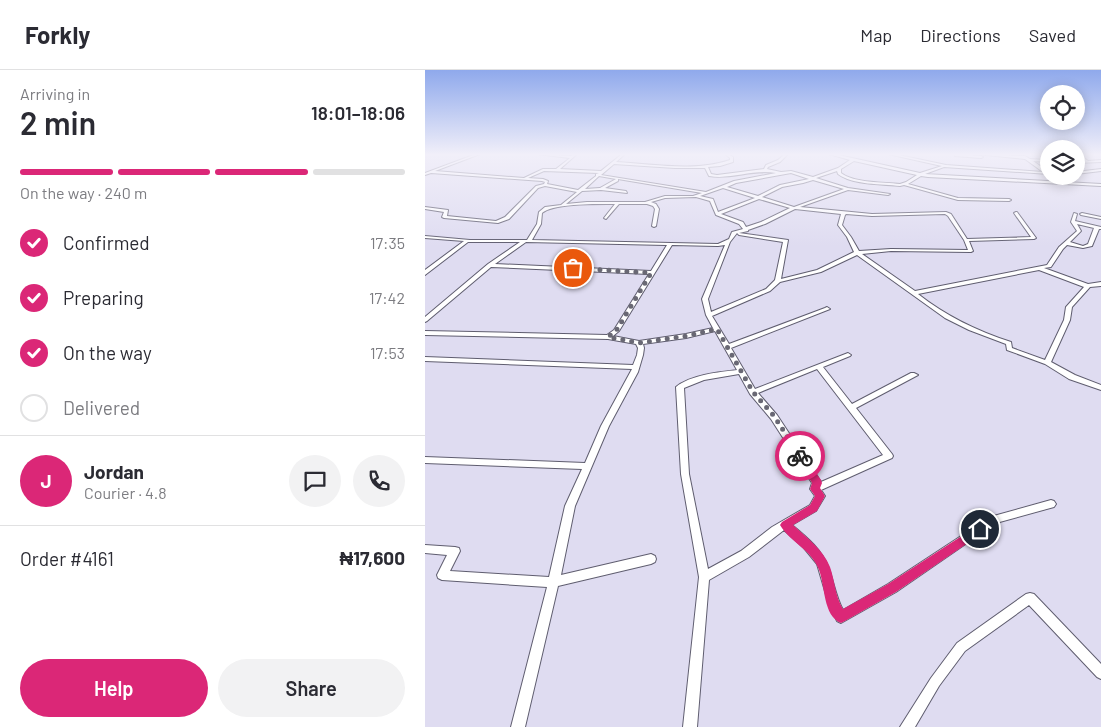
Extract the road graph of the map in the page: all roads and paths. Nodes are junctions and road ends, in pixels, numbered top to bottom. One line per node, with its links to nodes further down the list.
1 (586, 185): 12 (street)
2 (609, 185): 10 (street)
3 (652, 185): 14 (street)
4 (729, 185): 9 (street)
5 (787, 185): 17 (street)
6 (833, 185): 11 (street)
7 (907, 185): 18 (street)
8 (545, 186): 12 (street); 24 (street)
9 (723, 187): 14 (street); 17 (street)
10 (601, 189): 12 (street); 13 (street)
11 (849, 189): 15 (street); 23 (street)
12 (579, 190): 21 (street)
13 (626, 192)
14 (706, 192): 16 (street)
15 (888, 194)
16 (697, 196): 19 (street); 28 (street)
17 (757, 198): 23 (street); 28 (street)
18 (1009, 200)
19 (649, 202): 20 (street); 34 (street)
20 (617, 204): 21 (street); 31 (street)
21 (562, 206): 41 (street)
22 (425, 208): 24 (street)
23 (794, 208): 26 (street); 36 (street)
24 (435, 209): 25 (street)
25 (425, 213)
26 (846, 213): 40 (street); 45 (street)
27 (1016, 213): 40 (street)
28 (717, 214): 36 (street)
29 (1075, 214): 33 (street)
30 (1082, 214): 32 (street)
31 (606, 218)
32 (1101, 218)
33 (1073, 222): 35 (street); 43 (street)
34 (654, 226)
35 (1099, 228): 43 (street)
36 (746, 230): 37 (street)
37 (735, 233): 42 (street); 50 (street)
38 (425, 237): 39 (street)
39 (470, 240): 41 (street); 48 (street)
40 (967, 240): 45 (street)
41 (527, 241): 44 (street); 46 (street)
42 (727, 242): 44 (street); 55 (street)
43 (1067, 243): 47 (street)
44 (670, 245): 49 (street)
45 (857, 253): 50 (street); 53 (street)
46 (490, 265): 49 (street); 56 (street)
47 (1039, 268): 52 (street); 53 (street)
48 (425, 273)
49 (651, 273): 59 (street)
50 (778, 281): 55 (street)
51 (1101, 284): 52 (street)
52 (1088, 286): 64 (street)
53 (914, 293): 64 (street)
54 (827, 308): 61 (street)
55 (709, 315): 57 (street)
56 (425, 320)
57 (717, 329): 60 (street); 61 (street)
58 (425, 333): 59 (street)
59 (608, 337): 60 (street)
60 (639, 343): 65 (street)
61 (727, 346): 67 (street)
62 (848, 355): 66 (street)
63 (425, 360): 65 (street)
64 (1047, 362): 69 (street)
65 (636, 367): 73 (street)
66 (819, 367): 70 (street); 71 (street)
67 (741, 372): 70 (street); 79 (street)
68 (914, 375): 71 (street)
69 (1101, 388)
70 (753, 392): 74 (street)
71 (852, 407): 74 (street)
72 (425, 460): 73 (street)
73 (587, 466): 80 (street)
74 (815, 489): 76 (street)
75 (1051, 504): 76 (street)
76 (785, 525): 79 (street)
77 (425, 549): 80 (street)
78 (651, 559): 80 (street)
79 (704, 577): 83 (street)
80 (553, 582): 82 (street)
81 (1101, 673): 84 (street)
82 (518, 727)
83 (690, 727)
84 (907, 727)

